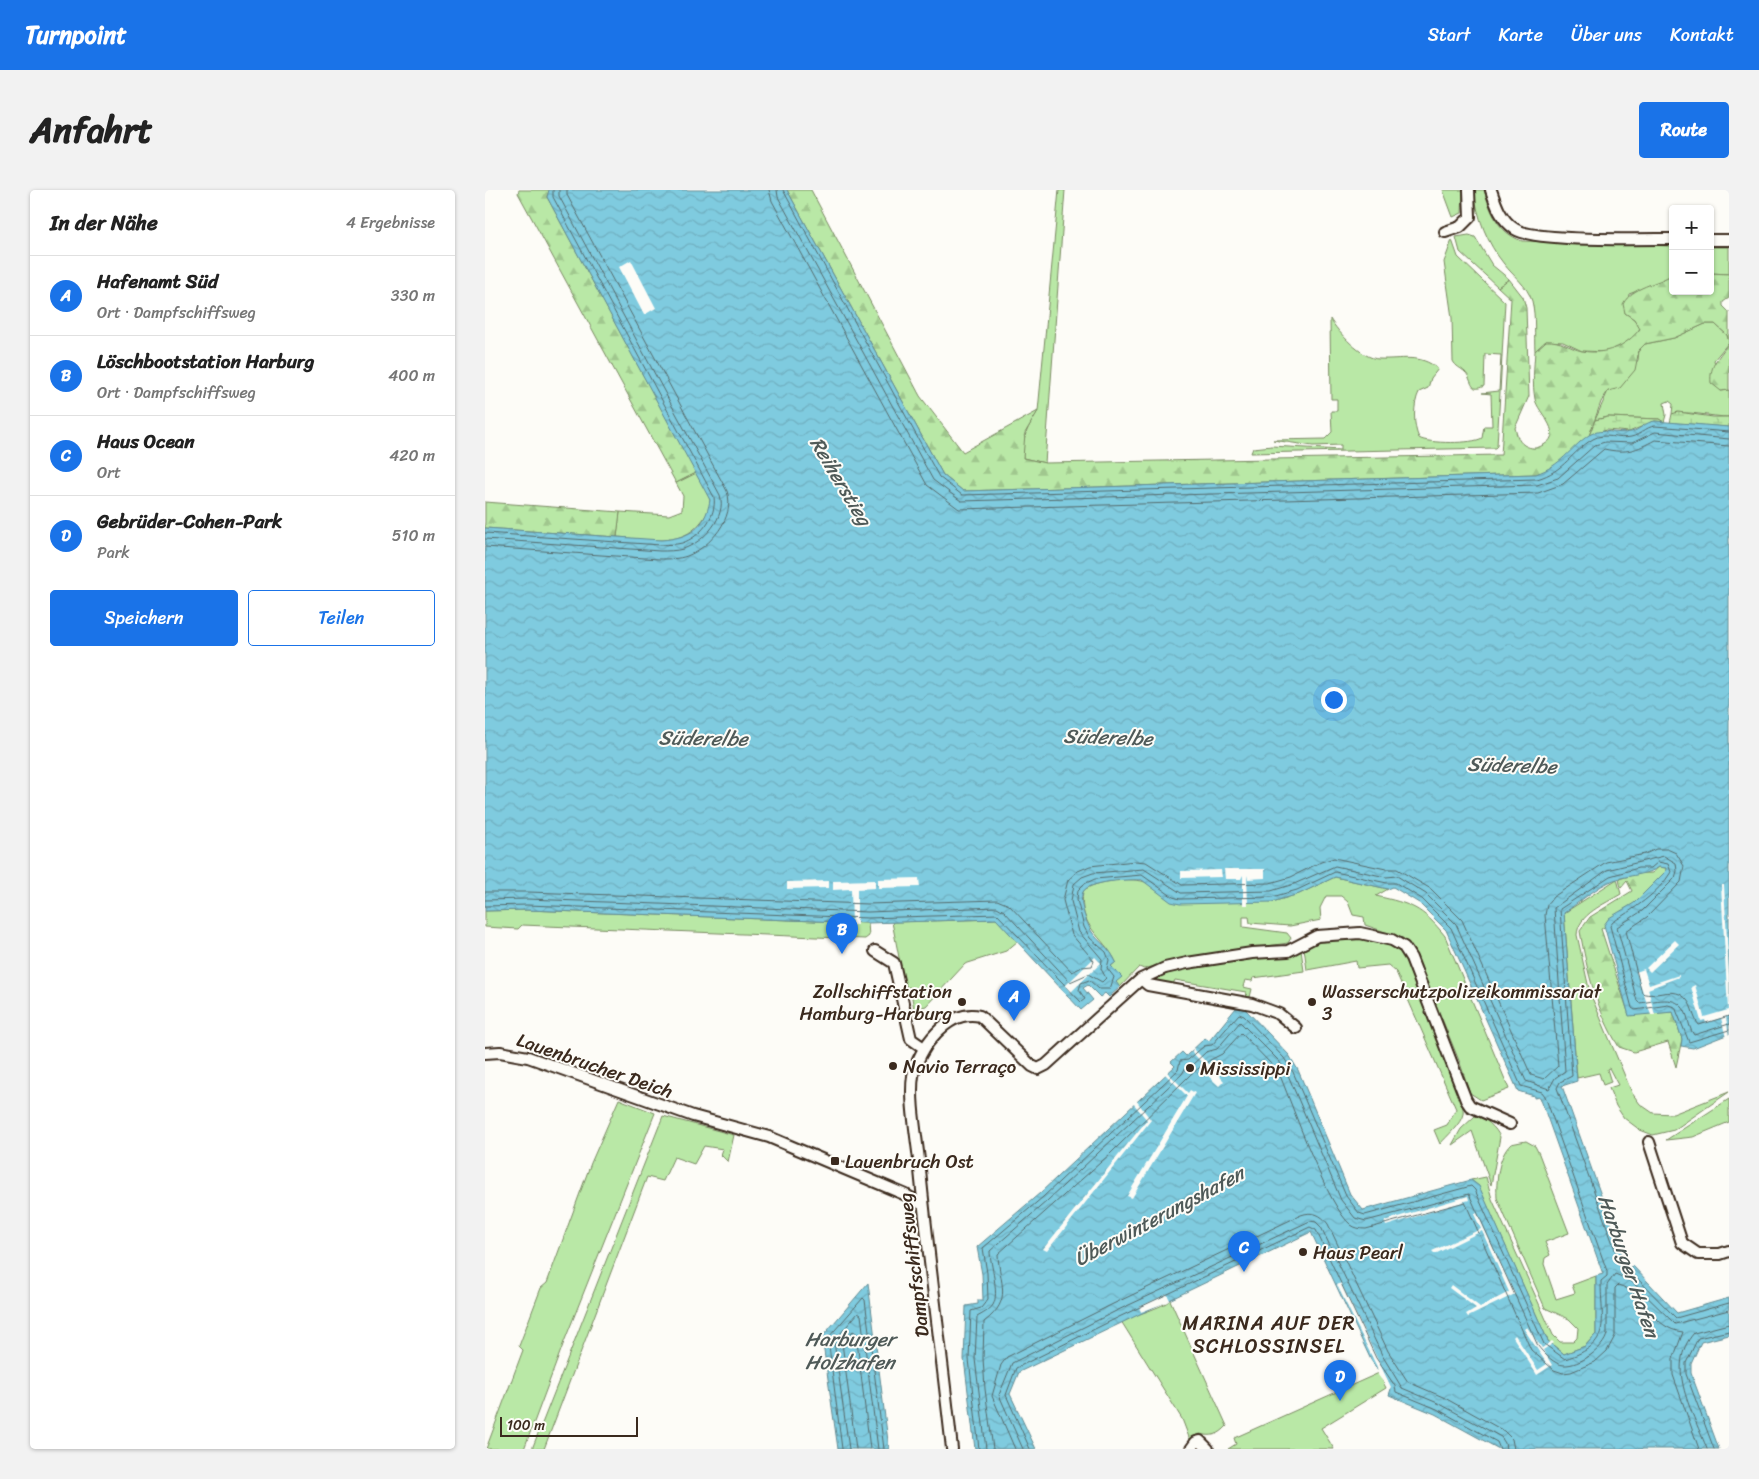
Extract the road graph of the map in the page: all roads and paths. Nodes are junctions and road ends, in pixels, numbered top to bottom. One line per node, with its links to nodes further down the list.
1 (1469, 190): 3 (street)
2 (1491, 190): 4 (street)
3 (1445, 232)
4 (1669, 239)
5 (1714, 240): 6 (street)
6 (1729, 240)
7 (875, 950): 10 (street)
8 (1141, 979): 9 (street); 10 (street, Dampfschiffsweg); 12 (street)
9 (1296, 1028)
10 (924, 1048): 14 (street, Dampfschiffsweg)
11 (485, 1053): 14 (street, Lauenbrucher Deich)
12 (1510, 1124)
13 (1649, 1142): 15 (street)
14 (923, 1205): 16 (street, Dampfschiffsweg)
15 (1729, 1251)
16 (952, 1449)
17 (1191, 1449): 18 (street)
18 (1208, 1449)

